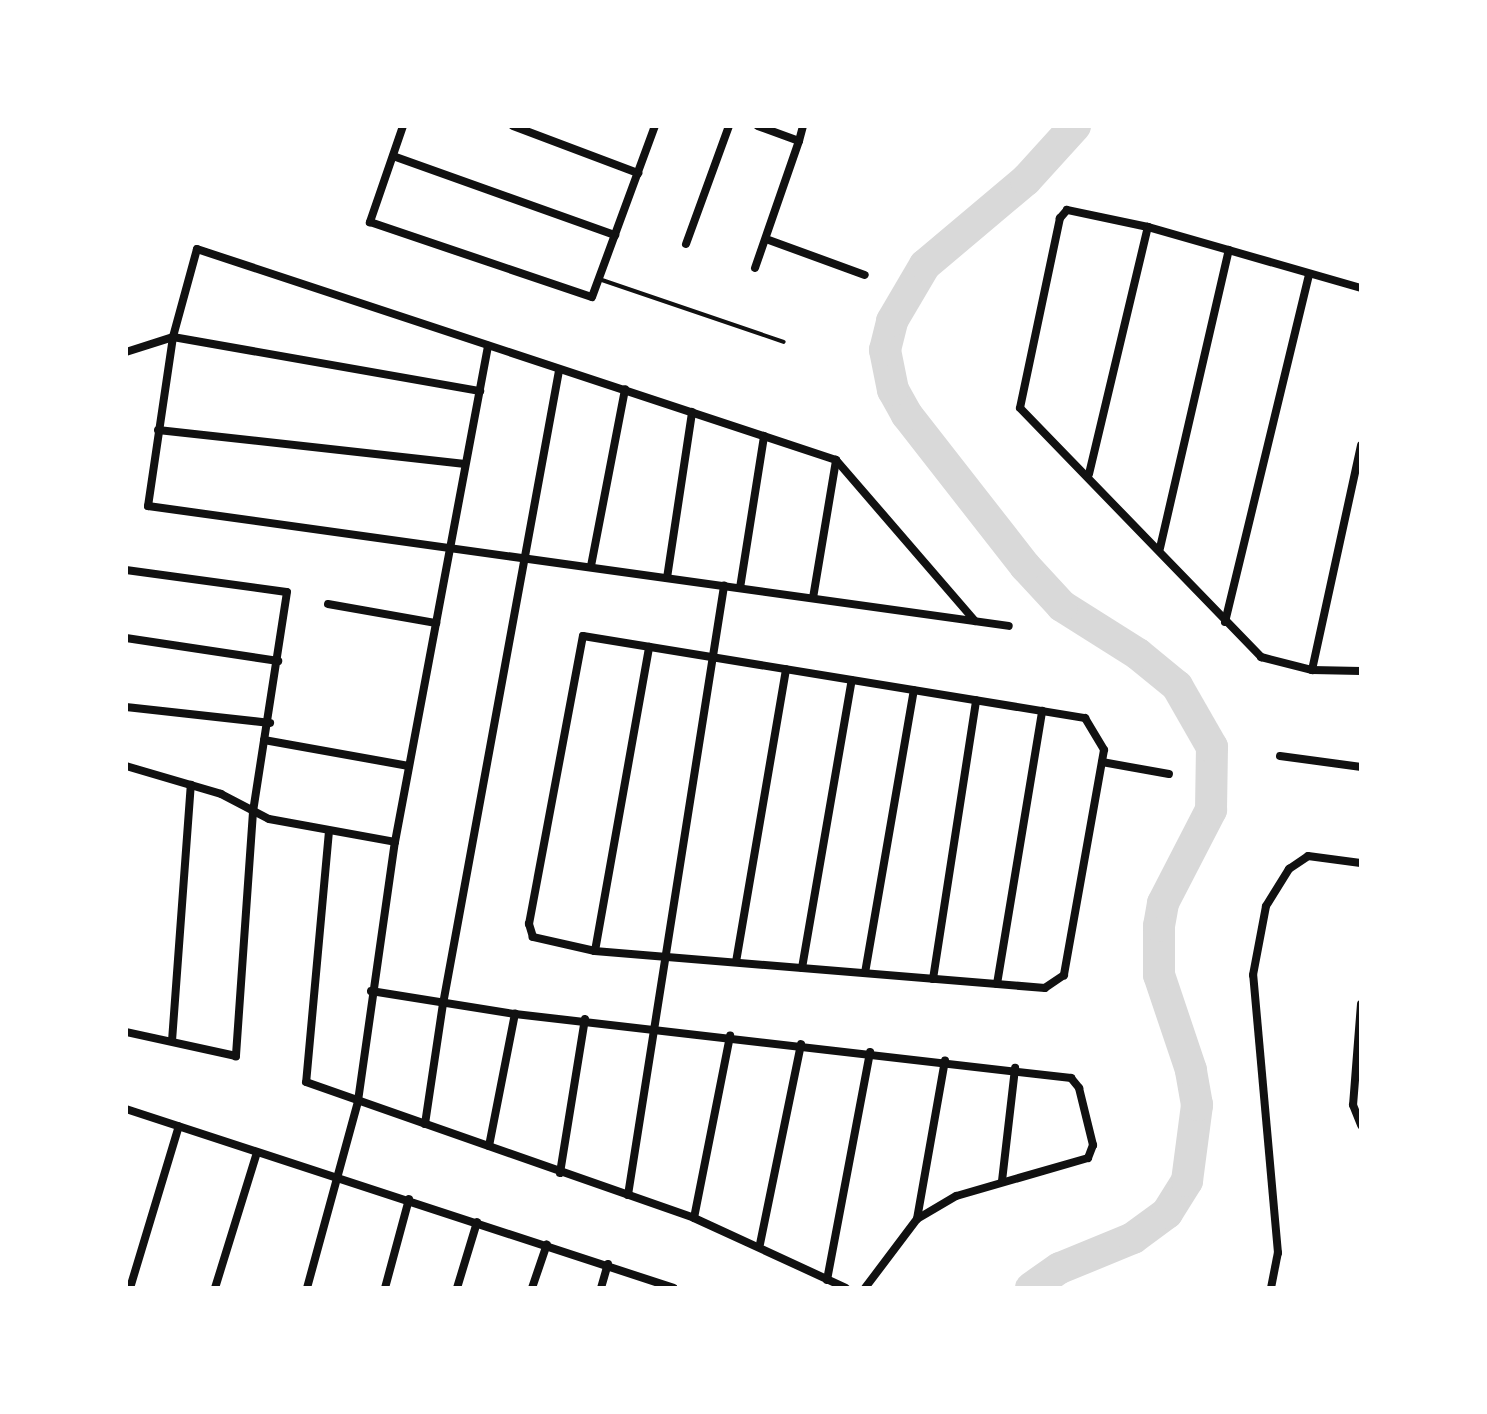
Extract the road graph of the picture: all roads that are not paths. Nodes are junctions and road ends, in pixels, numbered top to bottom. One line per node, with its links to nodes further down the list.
1 (403, 126): 8 (street)
2 (513, 126): 9 (street)
3 (655, 126): 9 (street)
4 (729, 126): 13 (street)
5 (758, 126): 7 (street)
6 (803, 126): 7 (street)
7 (799, 141): 12 (street)
8 (393, 156): 11 (street); 18 (street)
9 (638, 173): 11 (street)
10 (1148, 227): 14 (street); 33 (street); 33 (street)
11 (615, 235): 18 (street)
12 (766, 239): 15 (street); 17 (street)
13 (686, 244)
14 (1229, 250): 16 (street); 35 (street)
15 (755, 268)
16 (1309, 274): 19 (street); 45 (street)
17 (865, 275)
18 (599, 279): 21 (lane)
19 (1361, 288)
20 (173, 337): 22 (street); 23 (street); 26 (street); 28 (street)
21 (784, 342)
22 (488, 346): 24 (street); 26 (street)
23 (126, 352)
24 (559, 371): 25 (street); 36 (street)
25 (625, 389): 27 (street); 37 (street)
26 (480, 391): 32 (street)
27 (692, 412): 29 (street); 39 (street)
28 (158, 430): 32 (street); 34 (street)
29 (764, 436): 31 (street); 41 (street)
30 (1361, 447): 53 (street)
31 (836, 460): 42 (street); 44 (street)
32 (465, 464): 34 (street)
33 (1089, 474): 35 (street)
34 (449, 547): 36 (street); 46 (street)
35 (1160, 548): 45 (street)
36 (524, 558): 37 (street); 81 (street)
37 (591, 566): 39 (street)
38 (126, 570): 51 (street)
39 (667, 578): 40 (street)
40 (724, 586): 41 (street); 50 (street)
41 (740, 588): 42 (street)
42 (813, 598): 44 (street)
43 (328, 604): 46 (street)
44 (975, 621): 47 (street)
45 (1225, 622): 53 (street)
46 (436, 623): 65 (street)
47 (1009, 626)
48 (126, 638): 51 (street)
49 (649, 647): 50 (street); 73 (street); 73 (street)
50 (715, 658): 52 (street); 74 (street)
51 (278, 661): 60 (street)
52 (786, 669): 55 (street); 75 (street)
53 (1312, 670): 54 (street)
54 (1361, 671)
55 (852, 680): 56 (street); 76 (street)
56 (914, 690): 57 (street); 77 (street)
57 (976, 700): 59 (street); 78 (street)
58 (126, 707): 60 (street)
59 (1042, 711): 63 (street); 79 (street)
60 (270, 723): 61 (street)
61 (264, 740): 65 (street); 69 (street)
62 (1280, 756): 66 (street)
63 (1102, 762): 67 (street); 79 (street)
64 (126, 766): 68 (street)
65 (409, 766): 71 (street)
66 (1361, 767)
67 (1169, 774)
68 (191, 785): 69 (street); 88 (street)
69 (253, 812): 70 (street); 88 (street)
70 (329, 831): 71 (street); 93 (street)
71 (395, 842): 80 (street)
72 (1361, 863): 122 (street)
73 (595, 951): 74 (street)
74 (669, 957): 75 (street); 85 (street)
75 (736, 962): 76 (street)
76 (802, 968): 77 (street)
77 (865, 973): 78 (street)
78 (933, 979): 79 (street)
79 (997, 984)
80 (371, 991): 81 (street); 93 (street)
81 (443, 1004): 83 (street); 95 (street)
82 (1361, 1004): 96 (street)
83 (515, 1014): 84 (street); 98 (street)
84 (585, 1019): 85 (street); 100 (street)
85 (656, 1027): 87 (street); 103 (street)
86 (126, 1032): 88 (street)
87 (730, 1036): 89 (street); 105 (street)
88 (172, 1041)
89 (801, 1044): 90 (street); 109 (street)
90 (870, 1052): 91 (street); 111 (street)
91 (945, 1060): 92 (street); 106 (street)
92 (1015, 1068): 102 (street); 102 (street)
93 (358, 1101): 95 (street); 101 (street)
94 (126, 1109): 97 (street)
95 (425, 1124): 98 (street)
96 (1361, 1125)
97 (179, 1126): 99 (street); 112 (street)
98 (489, 1146): 100 (street)
99 (257, 1152): 101 (street); 113 (street)
100 (560, 1173): 103 (street)
101 (340, 1174): 104 (street); 114 (street)
102 (1002, 1181): 106 (street)
103 (628, 1195): 105 (street)
104 (409, 1199): 107 (street); 115 (street)
105 (694, 1218): 109 (street)
106 (917, 1219): 121 (street)
107 (477, 1222): 108 (street); 116 (street)
108 (547, 1244): 110 (street); 117 (street)
109 (760, 1244): 111 (street)
110 (608, 1264): 118 (street); 119 (street)
111 (827, 1280): 120 (street)
112 (130, 1288)
113 (215, 1288)
114 (307, 1288)
115 (385, 1288)
116 (457, 1288)
117 (532, 1288)
118 (601, 1288)
119 (674, 1288)
120 (846, 1288)
121 (865, 1288)
122 (1271, 1288)

